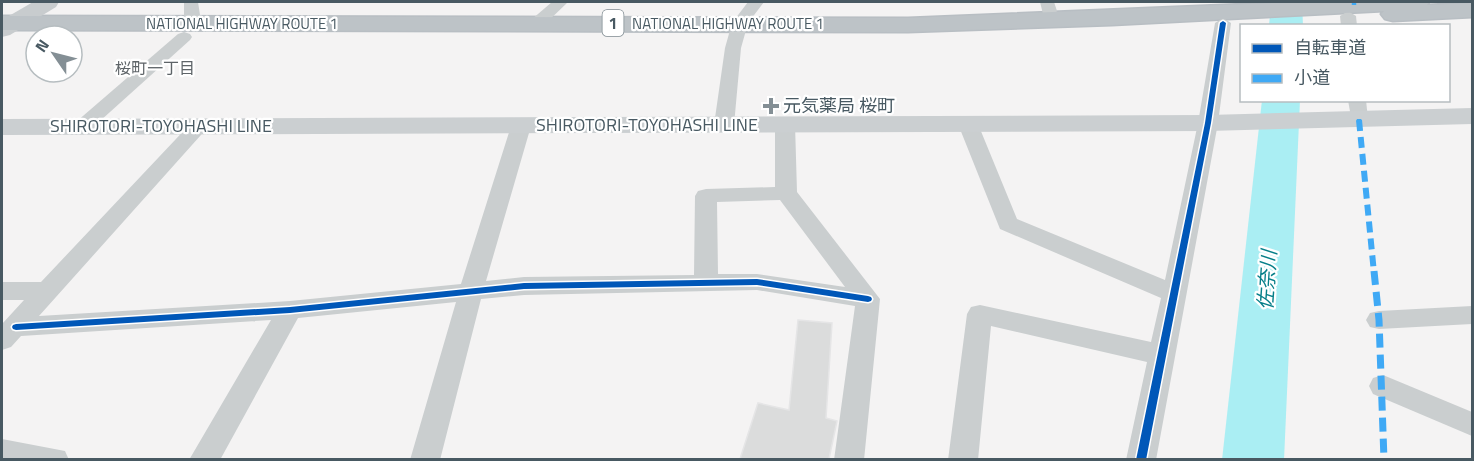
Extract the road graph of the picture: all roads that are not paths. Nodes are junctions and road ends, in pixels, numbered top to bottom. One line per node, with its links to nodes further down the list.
1 (48, 2): 10 (main road)
2 (191, 2): 12 (street)
3 (560, 2): 9 (street)
4 (756, 2): 11 (street)
5 (1418, 2): 8 (highway, NATIONAL HIGHWAY ROUTE 1 / 1)
6 (1473, 10): 8 (highway, NATIONAL HIGHWAY ROUTE 1 / 1)
7 (1225, 12): 8 (highway, NATIONAL HIGHWAY ROUTE 1 / 1); 11 (highway, NATIONAL HIGHWAY ROUTE 1 / 1); 17 (street)
8 (1347, 16)
9 (537, 23): 11 (highway, NATIONAL HIGHWAY ROUTE 1 / 1); 12 (highway, NATIONAL HIGHWAY ROUTE 1 / 1)
10 (5, 28): 12 (highway, NATIONAL HIGHWAY ROUTE 1 / 1); 13 (highway)
11 (738, 29): 12 (highway, NATIONAL HIGHWAY ROUTE 1 / 1); 20 (street)
12 (191, 31): 14 (highway, NATIONAL HIGHWAY ROUTE 1 / 1); 21 (street)
13 (24, 34)
14 (84, 37)
15 (1358, 110): 16 (main road, SHIROTORI-TOYOHASHI LINE); 17 (main road, SHIROTORI-TOYOHASHI LINE)
16 (1473, 116)
17 (1208, 123): 19 (main road, SHIROTORI-TOYOHASHI LINE); 30 (street)
18 (785, 124): 19 (main road, SHIROTORI-TOYOHASHI LINE); 20 (main road, SHIROTORI-TOYOHASHI LINE); 25 (street)
19 (968, 124): 30 (street)
20 (724, 125): 23 (main road, SHIROTORI-TOYOHASHI LINE)
21 (83, 126): 22 (main road, SHIROTORI-TOYOHASHI LINE); 24 (main road, SHIROTORI-TOYOHASHI LINE)
22 (199, 126): 23 (main road, SHIROTORI-TOYOHASHI LINE); 28 (street)
23 (520, 126): 29 (street)
24 (2, 127)
25 (786, 193): 26 (street); 31 (street)
26 (706, 282): 29 (street); 31 (street)
27 (2, 291): 28 (street)
28 (45, 291): 35 (street)
29 (471, 292): 32 (street); 42 (street)
30 (1174, 294): 36 (street)
31 (868, 299): 43 (street)
32 (290, 310): 35 (street); 41 (street)
33 (1473, 315): 34 (street)
34 (1379, 320)
35 (9, 334)
36 (1162, 355): 44 (street); 45 (street)
37 (1383, 386): 38 (street)
38 (1473, 424)
39 (2, 452): 40 (street)
40 (54, 459)
41 (204, 459)
42 (425, 459)
43 (849, 459)
44 (963, 459)
45 (1141, 459)

